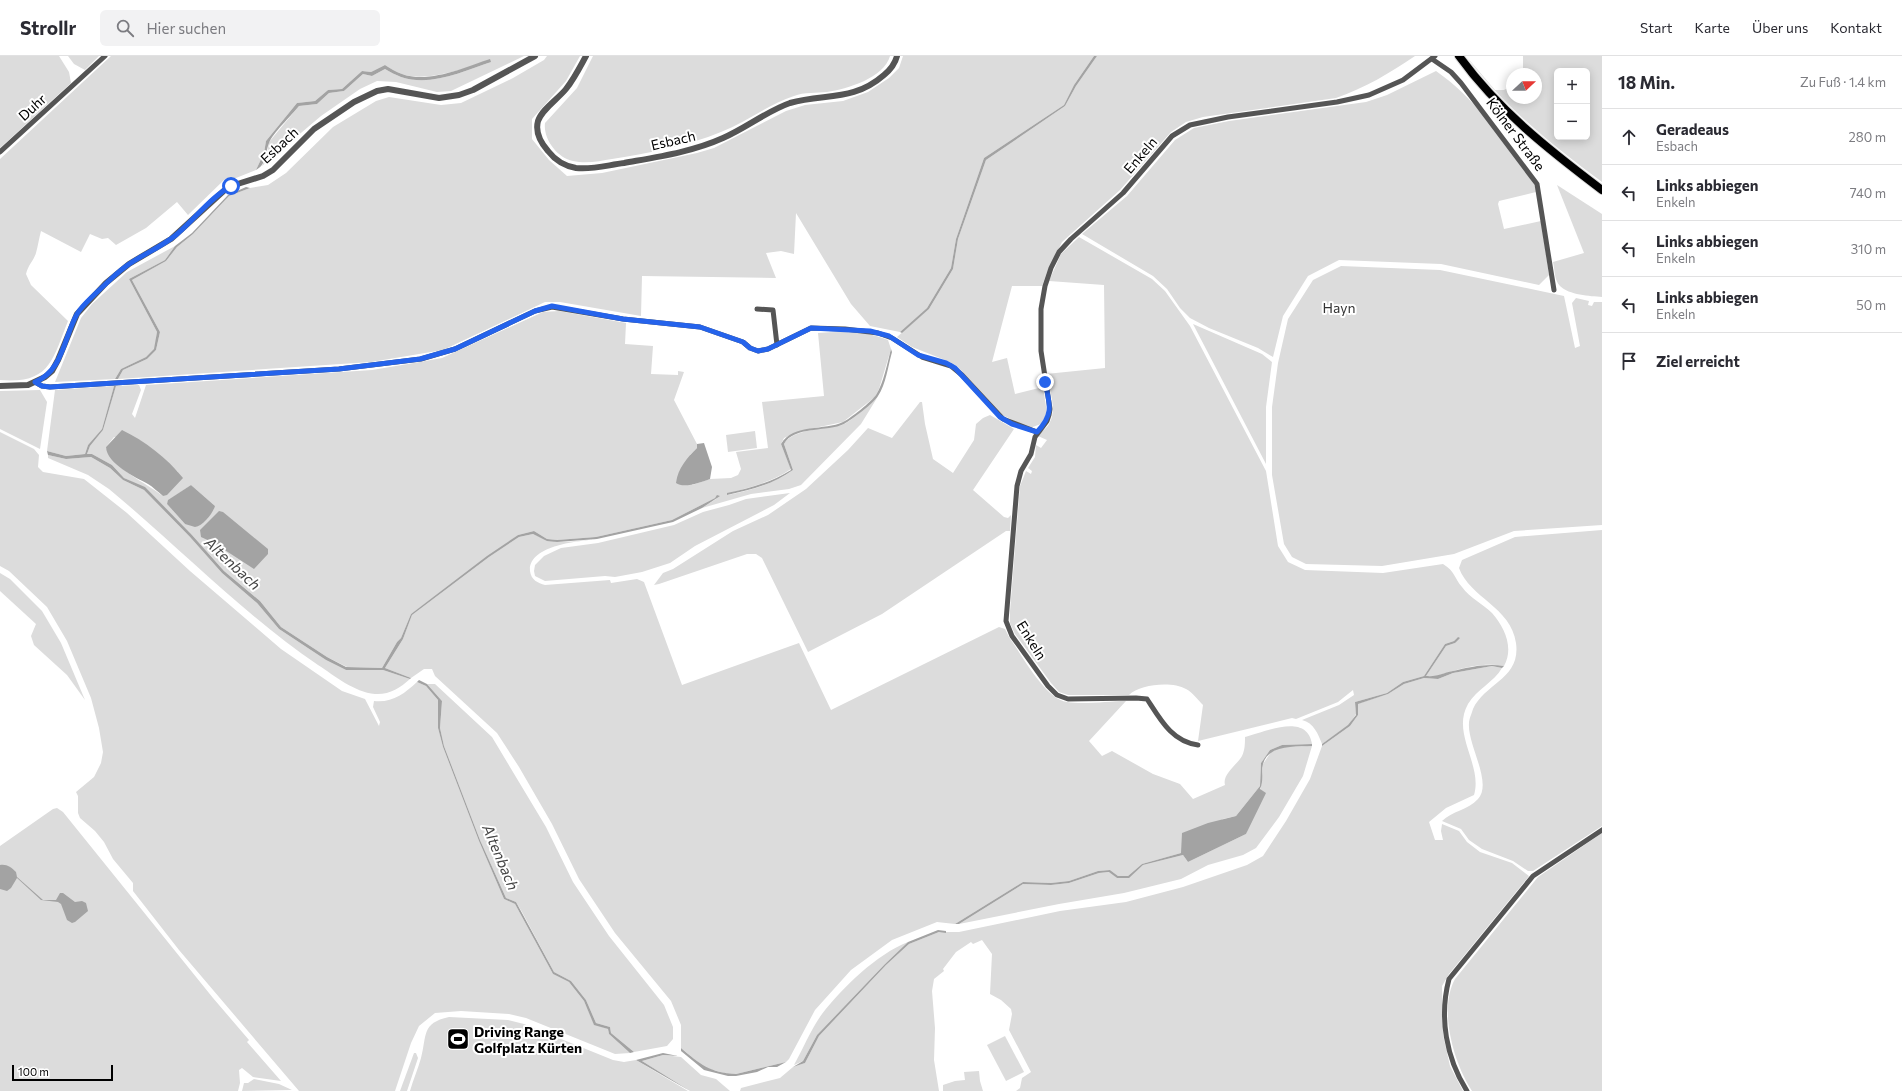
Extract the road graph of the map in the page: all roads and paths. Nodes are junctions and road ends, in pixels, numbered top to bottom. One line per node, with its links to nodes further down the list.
1 (105, 56): 7 (street, Duhr)
2 (535, 56): 12 (street, Esbach)
3 (586, 56): 4 (street, Esbach)
4 (897, 56)
5 (1459, 56): 8 (main road, Kölner Straße)
6 (1434, 58): 9 (street, Kölner Straße); 14 (street, Enkeln)
7 (0, 152)
8 (1602, 190)
9 (1554, 290)
10 (757, 309): 11 (street)
11 (777, 345): 12 (street); 14 (street)
12 (35, 382): 13 (street)
13 (0, 386)
14 (1037, 432): 15 (street, Enkeln)
15 (1198, 745)
16 (1602, 830): 17 (street)
17 (1467, 1091)

